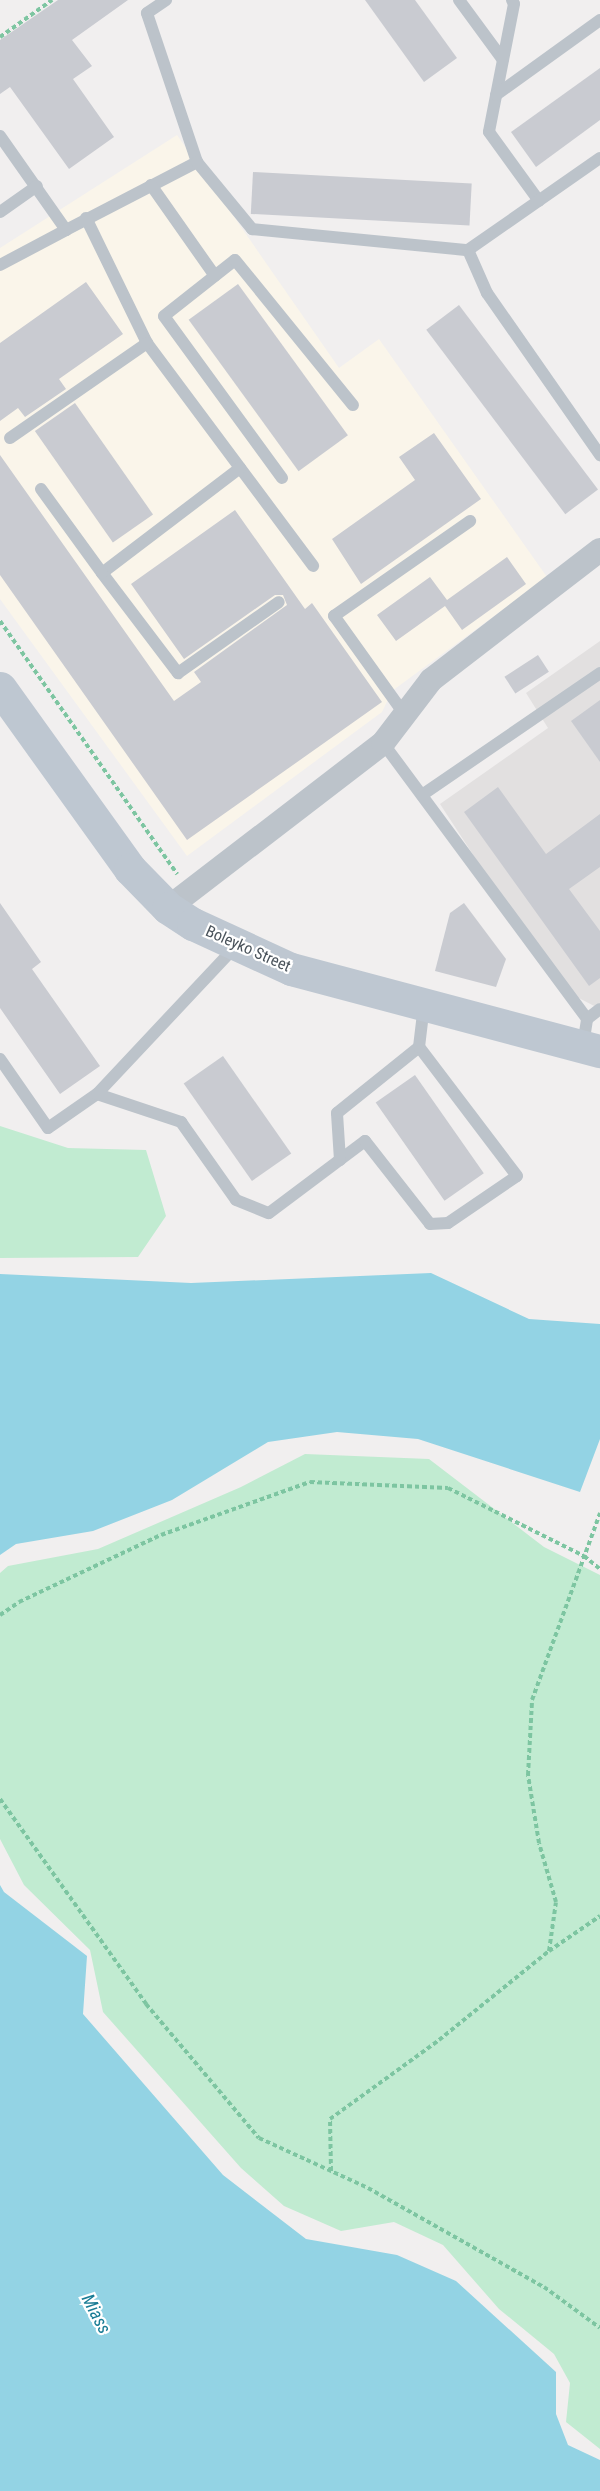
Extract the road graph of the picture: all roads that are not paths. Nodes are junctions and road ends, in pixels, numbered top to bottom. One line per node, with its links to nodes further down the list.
1 (166, 0): 9 (lane)
2 (459, 0): 5 (lane)
3 (512, 0): 5 (lane)
4 (600, 20): 6 (lane)
5 (503, 60): 6 (lane)
6 (496, 94): 12 (lane)
7 (0, 136): 11 (lane)
8 (600, 158): 12 (lane)
9 (197, 162): 10 (lane); 16 (lane)
10 (151, 185): 14 (lane); 18 (lane)
11 (37, 186): 13 (lane); 15 (lane)
12 (539, 201): 16 (lane)
13 (0, 212)
14 (86, 218): 15 (lane); 19 (lane)
15 (66, 230): 17 (lane)
16 (468, 249): 22 (lane)
17 (0, 265)
18 (215, 276): 20 (lane); 24 (lane)
19 (147, 343): 21 (lane); 23 (lane)
20 (353, 405)
21 (10, 438)
22 (600, 455)
23 (240, 468): 28 (lane); 29 (lane)
24 (282, 478)
25 (41, 489): 29 (lane)
26 (470, 521): 33 (lane)
27 (600, 549): 33 (street)
28 (313, 566)
29 (102, 573): 30 (lane)
30 (279, 602)
31 (600, 673): 35 (lane)
32 (0, 688): 36 (street, Boleyko Street)
33 (405, 715): 34 (street)
34 (383, 743): 35 (lane); 36 (street)
35 (422, 795): 40 (lane)
36 (179, 900): 37 (street, Boleyko Street)
37 (235, 947): 38 (street, Boleyko Street); 43 (lane)
38 (424, 1005): 40 (street, Boleyko Street); 41 (lane)
39 (600, 1009): 40 (lane)
40 (590, 1039)
41 (419, 1047): 44 (lane); 44 (lane)
42 (0, 1059): 43 (lane)
43 (97, 1094): 44 (lane)
44 (340, 1160)

